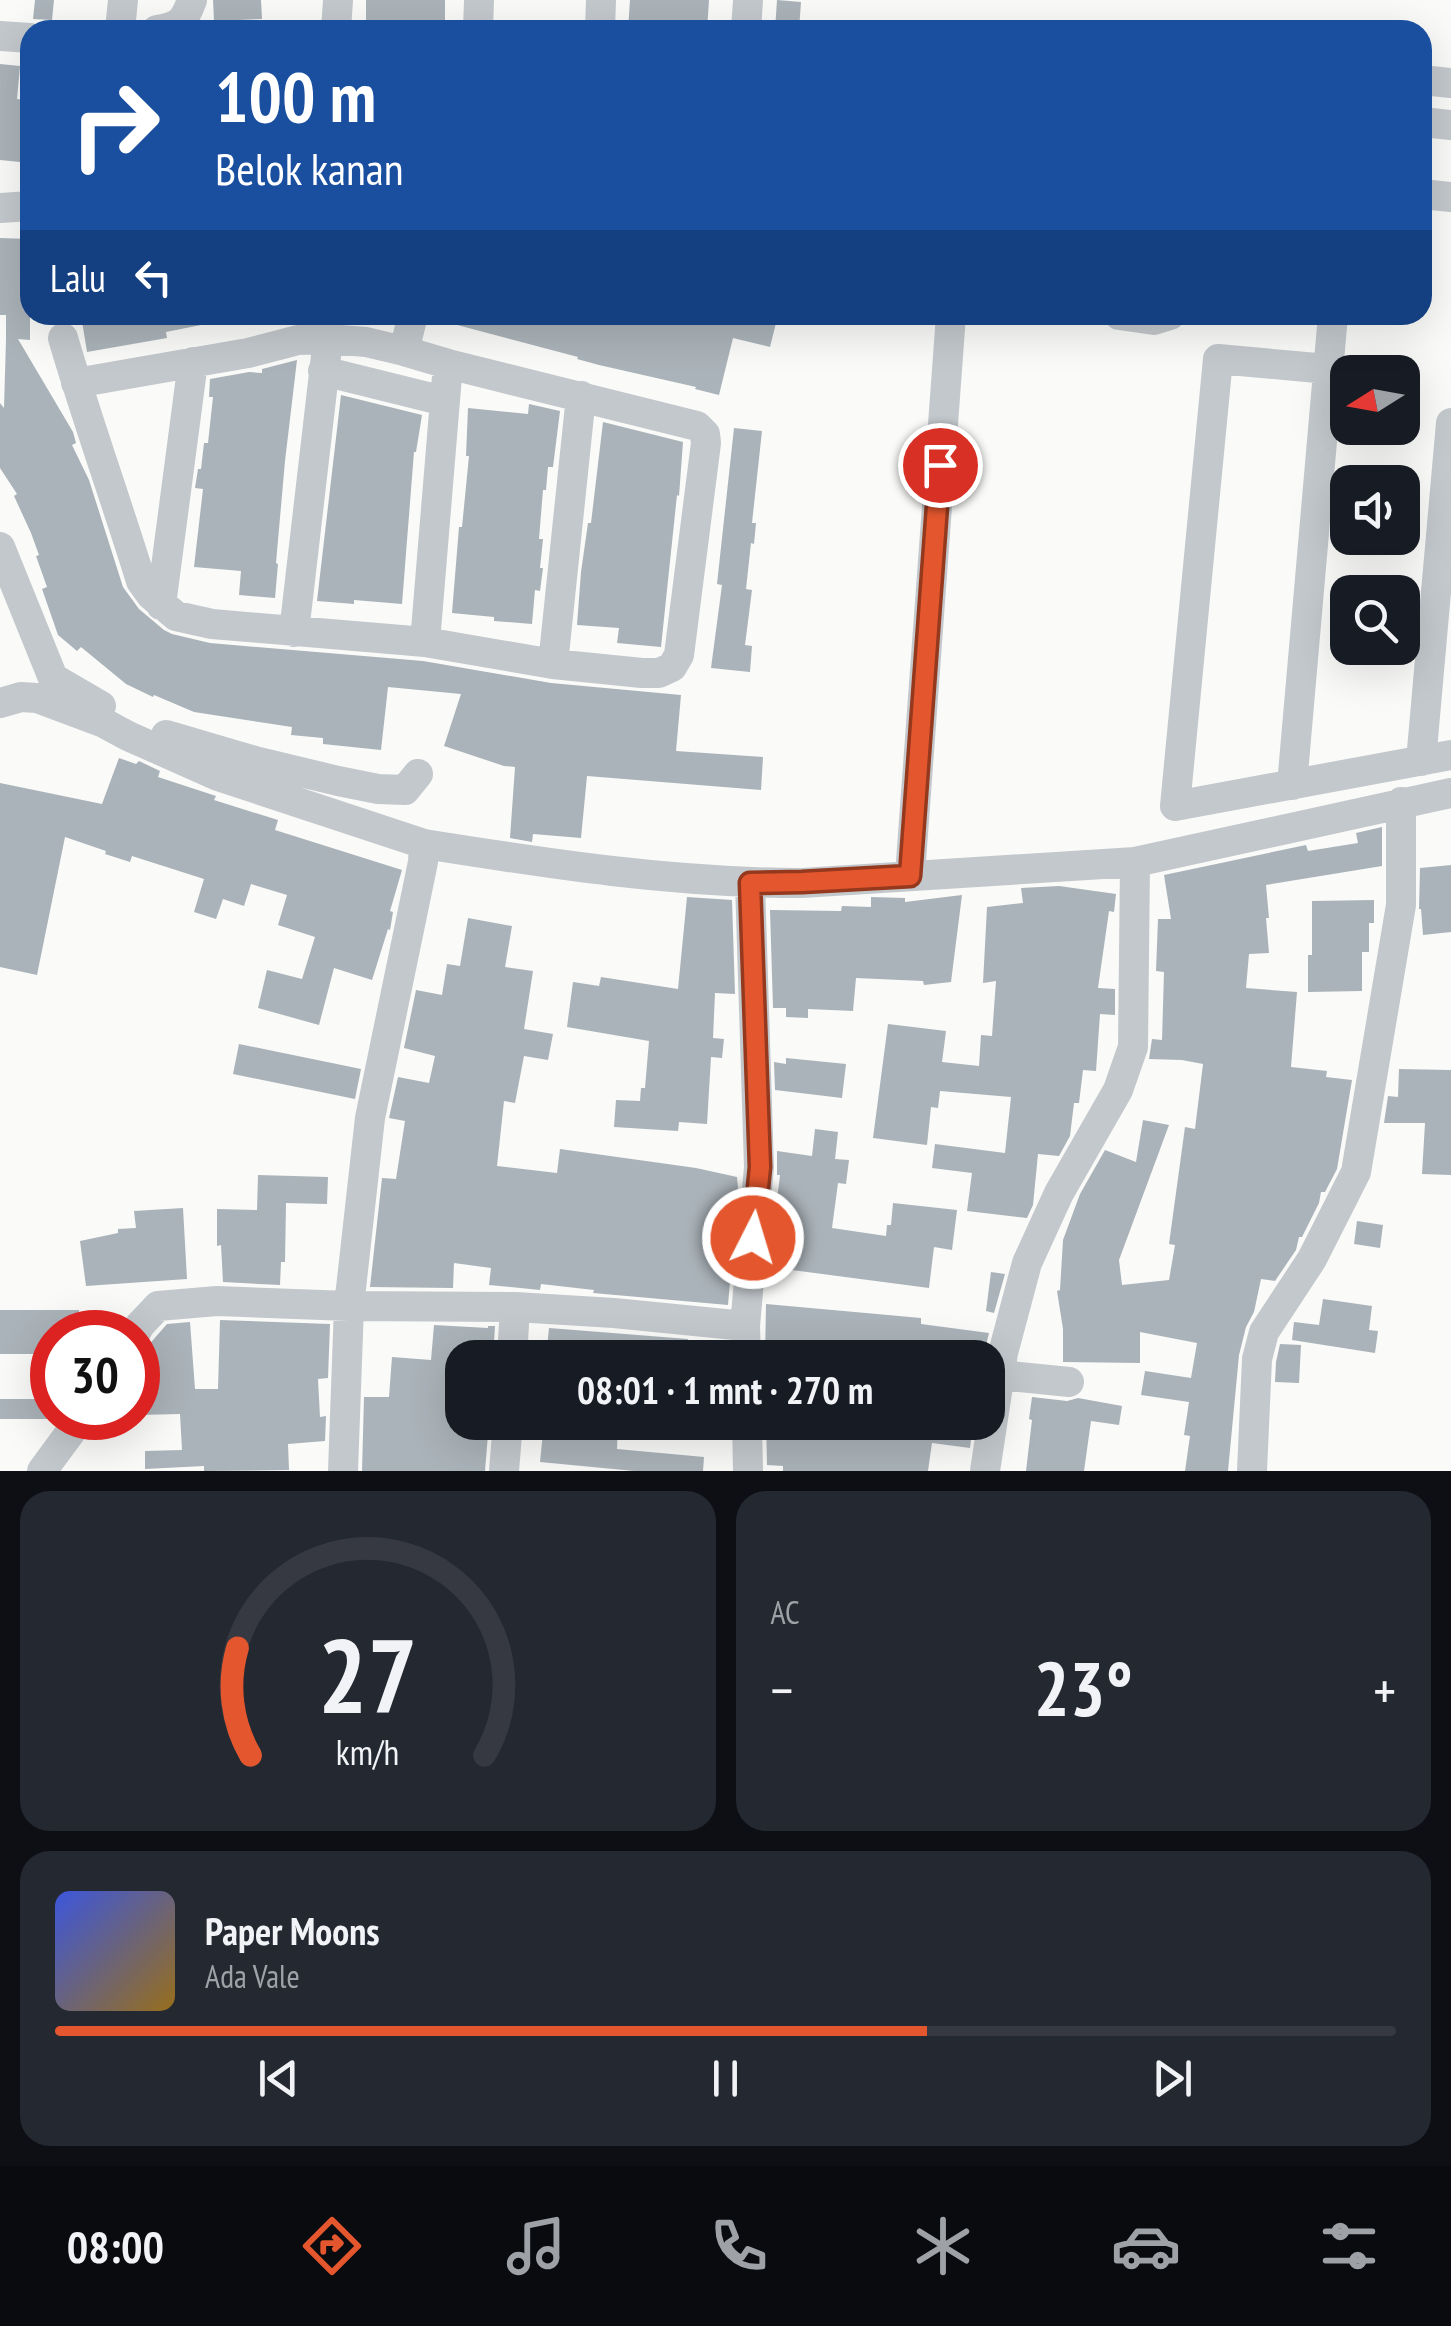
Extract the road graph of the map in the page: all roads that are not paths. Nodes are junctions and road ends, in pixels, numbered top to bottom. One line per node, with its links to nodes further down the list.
1 (410, 325): 6 (street)
2 (951, 325): 29 (street)
3 (1332, 325): 9 (street)
4 (63, 338): 11 (street)
5 (328, 339): 6 (street); 7 (street); 10 (street)
6 (404, 350): 8 (street)
7 (193, 362): 11 (street); 16 (street)
8 (448, 364): 12 (street); 13 (street)
9 (1328, 369): 24 (street); 24 (street)
10 (324, 371): 13 (street); 17 (street)
11 (76, 383): 16 (street)
12 (582, 396): 19 (street); 19 (street)
13 (444, 401): 18 (street)
14 (1451, 423): 22 (street)
15 (0, 547): 23 (street)
16 (161, 605): 17 (street)
17 (294, 632): 18 (street)
18 (424, 642): 19 (street)
19 (553, 664)
20 (0, 702): 27 (street)
21 (1451, 755): 22 (street)
22 (1421, 761): 24 (street)
23 (418, 774)
24 (1292, 785)
25 (1451, 793): 26 (street)
26 (1401, 802): 28 (street); 49 (street)
27 (424, 844): 30 (street); 31 (street)
28 (1135, 862): 29 (street); 37 (street)
29 (910, 876): 30 (street)
30 (750, 883): 34 (street)
31 (348, 1306): 32 (street); 33 (street); 45 (street)
32 (516, 1307): 34 (street); 35 (street)
33 (154, 1310)
34 (745, 1326): 36 (street)
35 (513, 1340)
36 (745, 1340)
37 (1005, 1354)
38 (1005, 1376): 39 (street)
39 (1069, 1382)
40 (65, 1440): 44 (street)
41 (507, 1440): 46 (street)
42 (747, 1440): 47 (street)
43 (989, 1440): 48 (street)
44 (42, 1471)
45 (343, 1471)
46 (504, 1471)
47 (748, 1471)
48 (984, 1471)
49 (1252, 1471)

